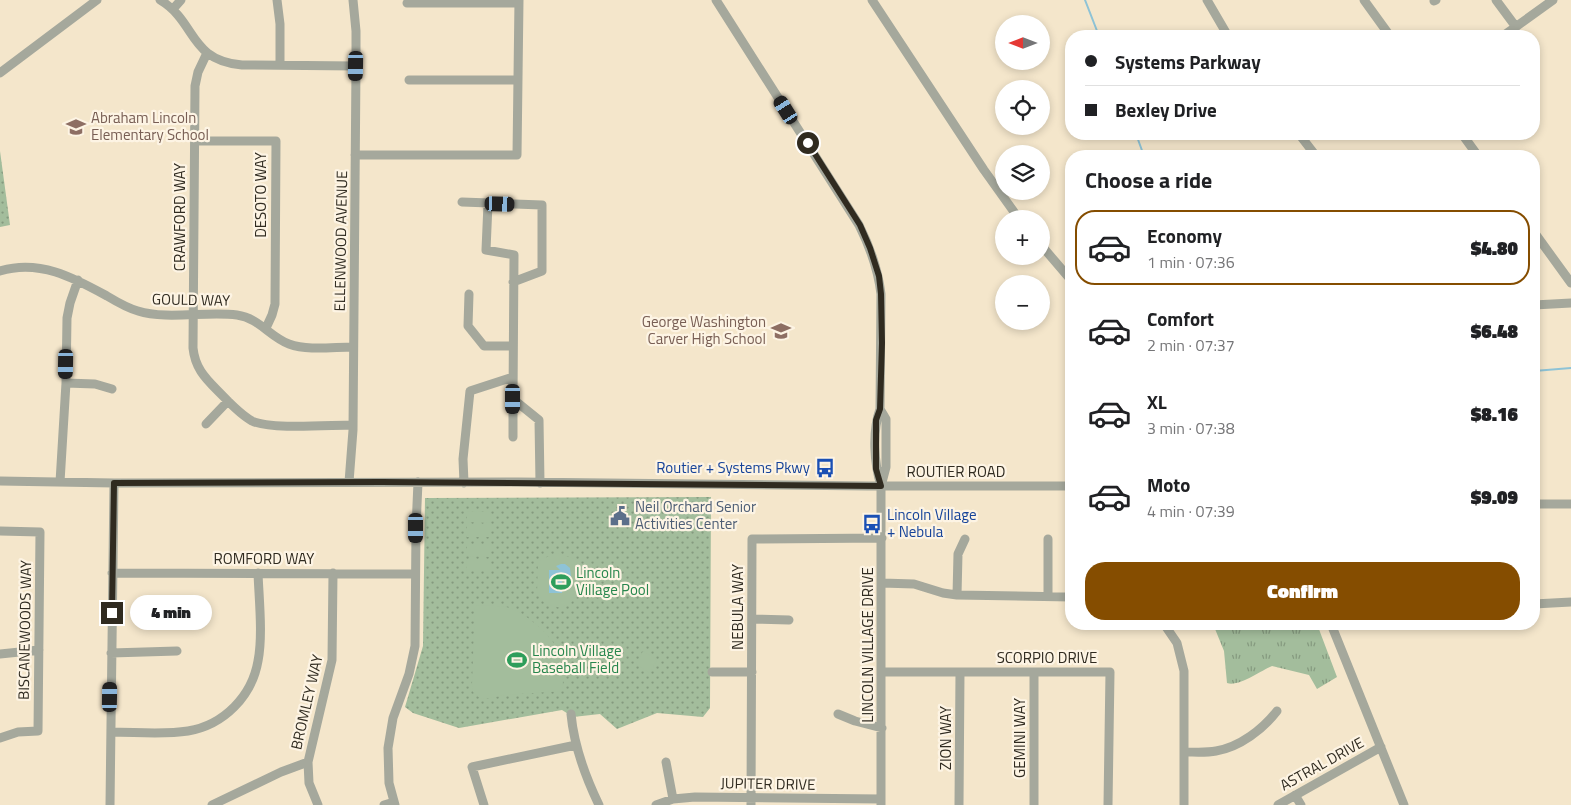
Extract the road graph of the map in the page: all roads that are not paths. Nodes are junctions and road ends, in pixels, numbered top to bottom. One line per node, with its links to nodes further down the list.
1 (98, 0): 22 (street)
2 (160, 0): 14 (street)
3 (180, 0): 14 (street)
4 (277, 0): 20 (street)
5 (353, 0): 21 (street, ELLENWOOD AVENUE)
6 (716, 0): 61 (street, LINCOLN VILLAGE DRIVE)
7 (872, 0): 31 (street)
8 (1207, 0): 16 (street)
9 (1364, 0): 17 (street)
10 (1496, 0): 15 (street)
11 (1553, 0): 15 (street)
12 (519, 1): 13 (street); 24 (street)
13 (407, 3)
14 (173, 10): 19 (street)
15 (1516, 27): 18 (street)
16 (1224, 30)
17 (1386, 30)
18 (1512, 30)
19 (207, 53): 20 (street); 26 (street, CRAWFORD WAY)
20 (280, 65): 21 (street)
21 (356, 66): 28 (street, ELLENWOOD AVENUE)
22 (0, 73)
23 (409, 80): 24 (street)
24 (518, 80): 28 (street)
25 (1304, 140): 27 (street)
26 (195, 141): 42 (street, CRAWFORD WAY); 43 (street, DESOTO WAY)
27 (1311, 150)
28 (355, 155): 45 (street, ELLENWOOD AVENUE)
29 (462, 202): 30 (street)
30 (488, 204): 37 (street); 37 (street)
31 (1013, 210)
32 (1540, 240): 38 (street)
33 (1050, 256): 35 (street)
34 (0, 271): 36 (street, GOULD WAY)
35 (1065, 273)
36 (78, 280): 42 (street, GOULD WAY); 47 (street)
37 (514, 282): 44 (street)
38 (1571, 283)
39 (468, 294): 44 (street)
40 (1571, 303): 41 (street)
41 (1540, 306)
42 (193, 314): 43 (street, GOULD WAY); 50 (street, CRAWFORD WAY)
43 (266, 328): 45 (street, GOULD WAY)
44 (513, 346): 46 (street)
45 (354, 347): 52 (street, ELLENWOOD AVENUE)
46 (513, 377): 49 (street); 59 (street)
47 (66, 383): 48 (street); 55 (street)
48 (112, 388)
49 (513, 399): 53 (street); 60 (street)
50 (228, 401): 51 (street); 52 (street, CRAWFORD WAY)
51 (206, 424)
52 (353, 425): 56 (street, ELLENWOOD AVENUE)
53 (513, 437)
54 (0, 481): 55 (street, ROUTIER ROAD)
55 (60, 482): 58 (street, ROUTIER ROAD)
56 (349, 482): 57 (street, ROUTIER ROAD); 58 (street, ROUTIER ROAD)
57 (418, 482): 59 (street, ROUTIER ROAD); 72 (street)
58 (114, 483): 69 (street)
59 (464, 483): 60 (street, ROUTIER ROAD)
60 (540, 483): 61 (street, ROUTIER ROAD)
61 (881, 486): 62 (street, ROUTIER ROAD); 66 (street, LINCOLN VILLAGE DRIVE)
62 (1065, 486)
63 (1540, 504): 64 (street)
64 (1571, 504)
65 (0, 531): 83 (street, BISCANEWOODS WAY)
66 (882, 538): 73 (street, LINCOLN VILLAGE DRIVE); 79 (street, NEBULA WAY)
67 (965, 539): 74 (street)
68 (1048, 539): 75 (street)
69 (112, 573): 70 (street, ROMFORD WAY); 85 (street)
70 (258, 573): 71 (street, ROMFORD WAY); 96 (street)
71 (332, 573): 72 (street, ROMFORD WAY); 101 (street, BROMLEY WAY)
72 (415, 574): 107 (street)
73 (882, 583): 74 (street); 89 (street, LINCOLN VILLAGE DRIVE)
74 (957, 595): 75 (street)
75 (1048, 596): 76 (street)
76 (1065, 597)
77 (1571, 602): 78 (street)
78 (1540, 604)
79 (752, 619): 80 (street); 88 (street, NEBULA WAY)
80 (790, 620)
81 (1168, 630): 100 (street)
82 (1336, 630): 99 (street)
83 (39, 650): 86 (street); 97 (street, BISCANEWOODS WAY)
84 (177, 651): 85 (street)
85 (111, 653): 96 (street)
86 (0, 654)
87 (712, 672): 88 (street)
88 (752, 672): 105 (street, NEBULA WAY)
89 (882, 672): 90 (street, SCORPIO DRIVE); 95 (street, LINCOLN VILLAGE DRIVE)
90 (960, 672): 91 (street, SCORPIO DRIVE); 115 (street, ZION WAY)
91 (1034, 672): 116 (street, GEMINI WAY); 117 (street, SCORPIO DRIVE)
92 (1277, 711): 100 (street)
93 (571, 714): 98 (street)
94 (838, 714): 95 (street)
95 (882, 728): 106 (street, LINCOLN VILLAGE DRIVE)
96 (111, 732): 108 (street)
97 (0, 738)
98 (576, 745): 112 (street); 113 (street)
99 (1381, 747): 103 (street, ASTRAL DRIVE); 121 (street)
100 (1184, 752): 118 (street)
101 (308, 762): 109 (street); 110 (street, BROMLEY WAY)
102 (666, 762): 104 (street)
103 (1295, 795): 119 (street, ASTRAL DRIVE); 120 (street)
104 (674, 799): 105 (street, JUPITER DRIVE); 114 (street, JUPITER DRIVE)
105 (751, 801): 106 (street, JUPITER DRIVE)
106 (881, 802)
107 (394, 804): 111 (street)
108 (110, 805)
109 (212, 805)
110 (318, 805)
111 (384, 805)
112 (484, 805)
113 (598, 805)
114 (656, 805)
115 (959, 805)
116 (1034, 805)
117 (1108, 805)
118 (1184, 805)
119 (1278, 805)
120 (1301, 805)
121 (1404, 805)

